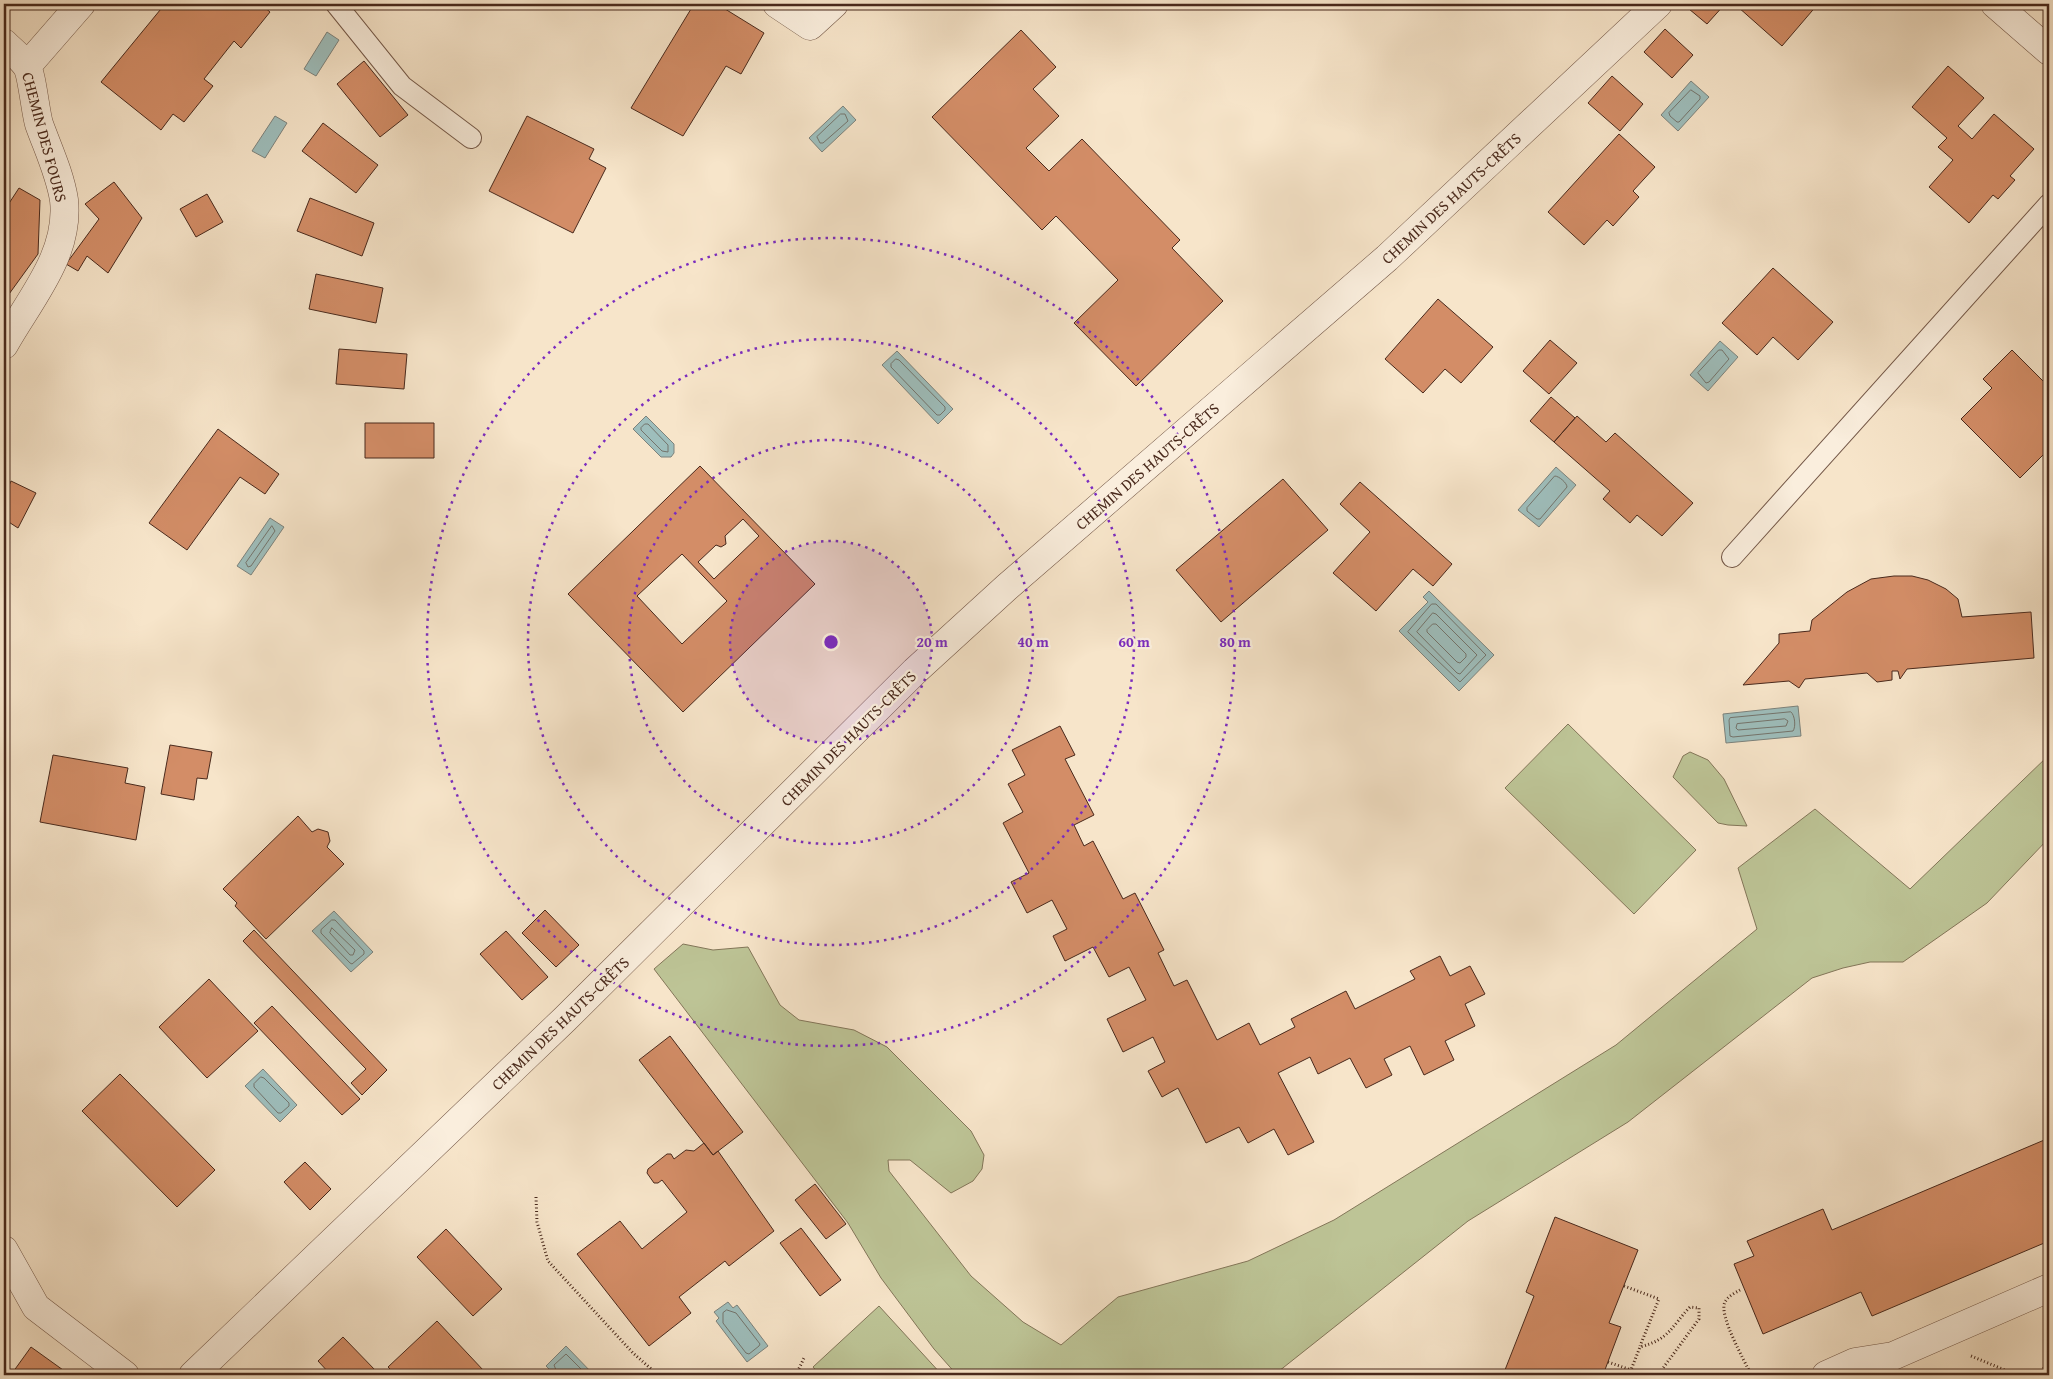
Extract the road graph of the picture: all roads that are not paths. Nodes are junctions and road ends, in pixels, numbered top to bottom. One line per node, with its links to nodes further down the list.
1 (81, 4): 9 (street)
2 (336, 4): 10 (lane)
3 (777, 4): 4 (street)
4 (834, 4)
5 (1658, 4): 16 (street, CHEMIN DES HAUTS-CRÊTS)
6 (1995, 4): 8 (street)
7 (4, 44): 9 (street, CHEMIN DES FOURS)
8 (2049, 51)
9 (27, 66): 12 (street, CHEMIN DES FOURS)
10 (471, 138)
11 (2049, 204): 13 (lane)
12 (4, 345)
13 (1732, 557)
14 (4, 1250): 17 (street)
15 (2049, 1288): 18 (street)
16 (201, 1373)
17 (125, 1375)
18 (1826, 1375)

